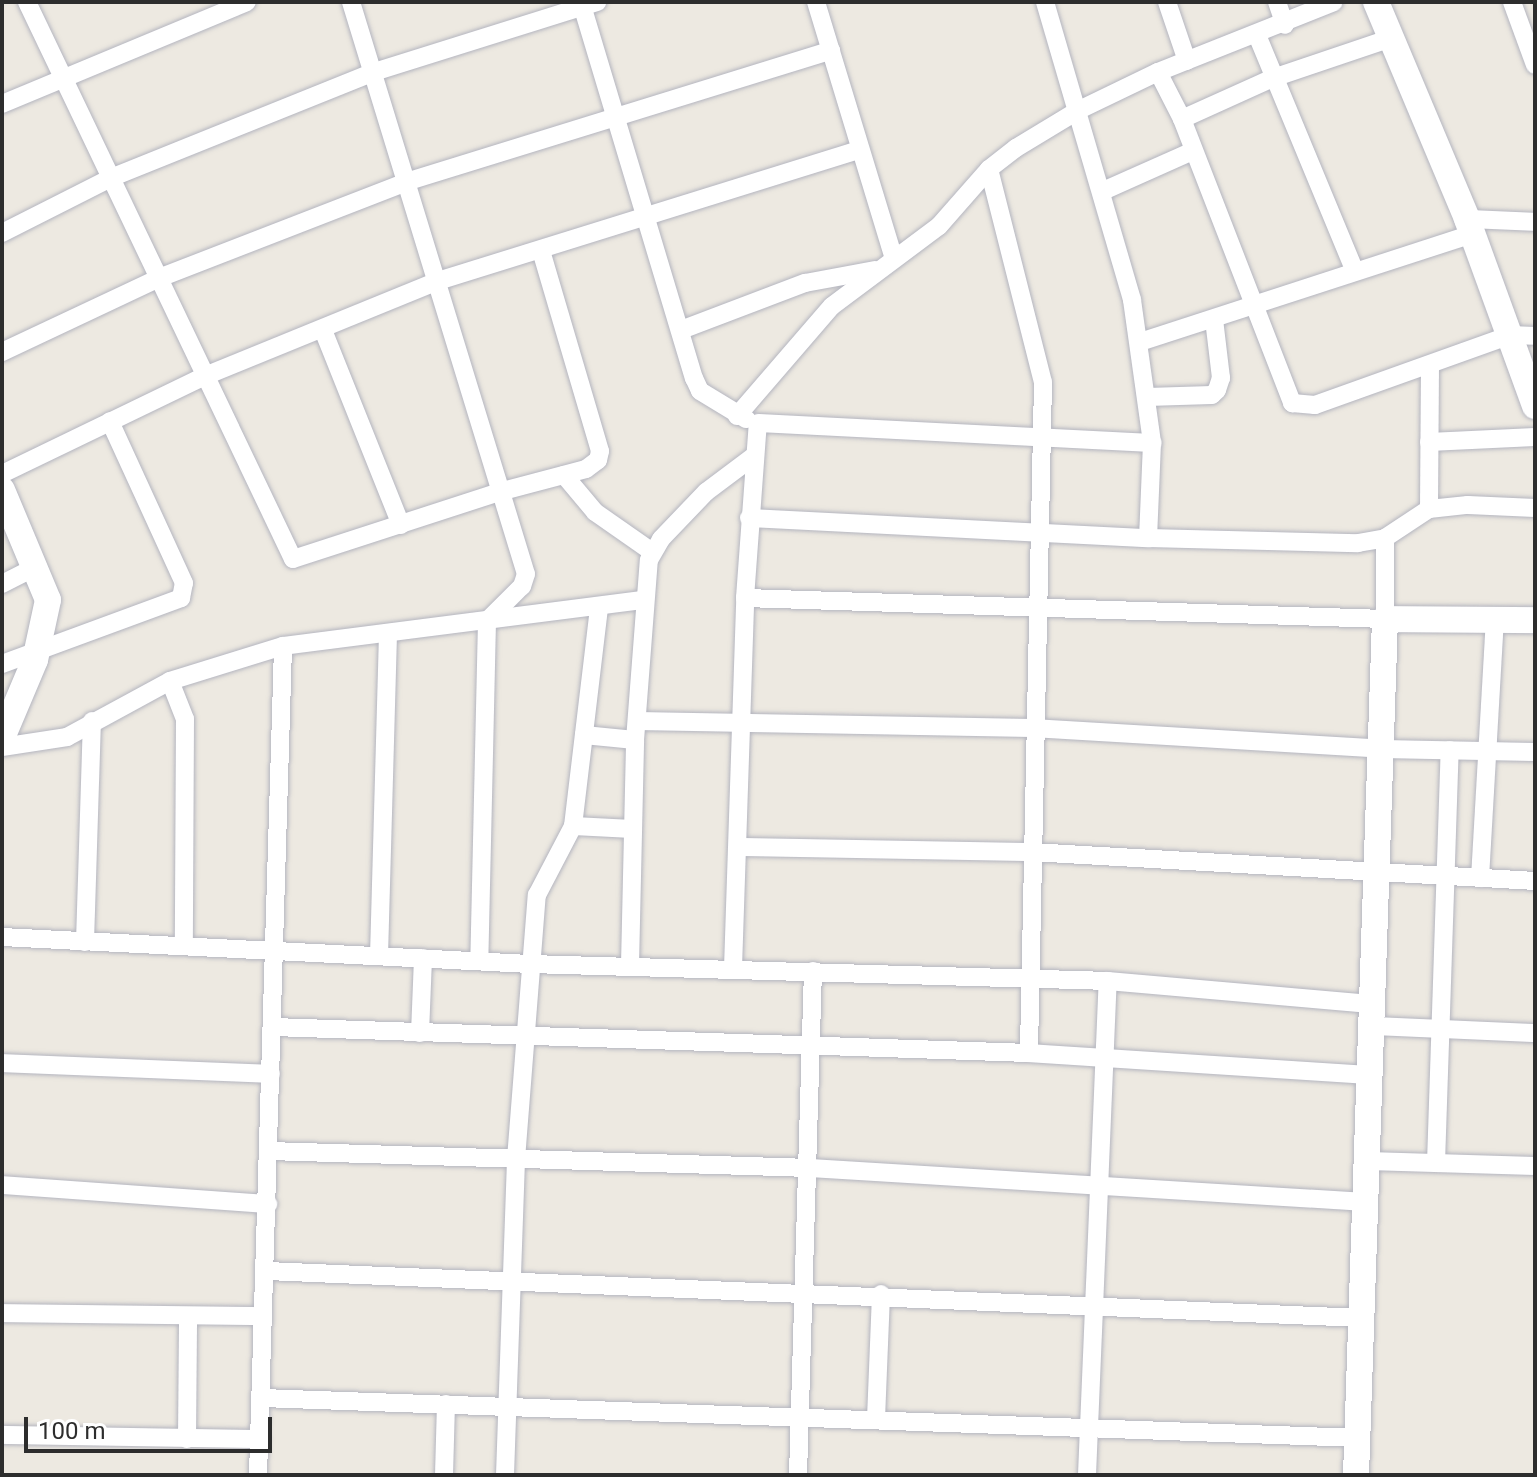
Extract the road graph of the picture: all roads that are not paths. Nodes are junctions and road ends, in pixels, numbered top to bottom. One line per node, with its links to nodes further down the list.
1 (27, 2): 20 (street)
2 (247, 2): 20 (street)
3 (351, 2): 18 (street)
4 (816, 2): 15 (street)
5 (1045, 2): 23 (street)
6 (1167, 2): 16 (street)
7 (1277, 2): 12 (street)
8 (1334, 2): 12 (street)
9 (1376, 2): 14 (street)
10 (1512, 2): 17 (street)
11 (587, 4): 18 (street); 24 (street)
12 (1285, 25): 13 (street)
13 (1257, 35): 16 (street); 21 (street)
14 (1391, 38): 21 (street); 34 (street)
15 (831, 50): 24 (street); 26 (street)
16 (1187, 61): 19 (street)
17 (1535, 65)
18 (374, 72): 29 (street); 30 (street)
19 (1158, 72): 23 (street); 25 (street)
20 (63, 75): 22 (street); 29 (street)
21 (1273, 78): 25 (street); 39 (street)
22 (2, 104)
23 (1077, 111): 28 (street); 31 (street)
24 (616, 113): 30 (street); 32 (street)
25 (1182, 119): 27 (street)
26 (858, 150): 32 (street); 37 (street)
27 (1193, 151): 31 (street); 42 (street)
28 (989, 169): 37 (street); 56 (street)
29 (113, 177): 35 (street); 40 (street)
30 (409, 181): 40 (street); 41 (street)
31 (1103, 191): 47 (street)
32 (648, 217): 36 (street); 45 (street)
33 (1535, 222): 34 (street)
34 (1470, 227): 39 (street); 46 (street)
35 (2, 233)
36 (541, 251): 41 (street); 62 (street)
37 (893, 256): 38 (street)
38 (875, 270): 45 (street); 53 (street)
39 (1355, 272): 42 (street)
40 (159, 278): 48 (street); 50 (street)
41 (438, 281): 44 (street); 64 (street)
42 (1253, 307): 43 (street); 49 (street)
43 (1214, 319): 47 (street); 51 (street)
44 (323, 330): 50 (street); 68 (street)
45 (681, 330): 53 (street)
46 (1523, 336): 49 (street); 52 (street)
47 (1140, 342): 51 (street)
48 (2, 352)
49 (1430, 368): 58 (street)
50 (205, 376): 54 (street); 68 (street)
51 (1147, 397): 59 (street)
52 (1535, 406)
53 (737, 416): 55 (street)
54 (110, 421): 61 (street); 84 (street)
55 (758, 423): 56 (street); 60 (street)
56 (1044, 437): 59 (street); 69 (street)
57 (1535, 437): 58 (street)
58 (1429, 442): 66 (street)
59 (1152, 443): 70 (street)
60 (754, 456): 67 (street); 72 (street)
61 (2, 474)
62 (564, 475): 64 (street); 72 (street)
63 (2, 490): 73 (street)
64 (499, 492): 68 (street); 82 (street)
65 (1535, 508): 66 (street)
66 (1429, 509): 71 (street)
67 (749, 518): 69 (street); 75 (street)
68 (401, 525)
69 (1039, 535): 70 (street); 77 (street)
70 (1148, 538): 71 (street)
71 (1385, 538): 79 (street)
72 (651, 551): 76 (street)
73 (36, 567): 74 (street); 84 (street)
74 (2, 584)
75 (745, 598): 77 (street); 89 (street)
76 (643, 600): 78 (street); 91 (street)
77 (1035, 605): 79 (street); 90 (street)
78 (599, 607): 82 (street); 92 (street)
79 (1385, 619): 80 (street); 95 (street)
80 (1495, 620): 81 (street); 97 (street)
81 (1535, 620)
82 (487, 621): 83 (street); 113 (street)
83 (388, 634): 85 (street); 111 (street)
84 (40, 646): 86 (street); 93 (street)
85 (283, 646): 87 (street); 110 (street)
86 (2, 664)
87 (170, 681): 88 (street); 109 (street)
88 (92, 721): 94 (street); 108 (street)
89 (739, 725): 90 (street); 91 (street); 101 (street)
90 (1032, 728): 95 (street); 102 (street)
91 (636, 731): 92 (street); 100 (street)
92 (584, 735): 99 (street)
93 (2, 738)
94 (2, 747)
95 (1382, 749): 96 (street); 103 (street)
96 (1450, 750): 97 (street); 104 (street)
97 (1487, 751): 98 (street); 105 (street)
98 (1535, 752)
99 (573, 826): 100 (street); 114 (street)
100 (633, 829): 115 (street)
101 (738, 847): 102 (street); 116 (street)
102 (1031, 852): 103 (street); 118 (street)
103 (1379, 872): 104 (street); 120 (street)
104 (1443, 876): 105 (street); 122 (street)
105 (1480, 878): 106 (street)
106 (1535, 881)
107 (2, 937): 108 (street)
108 (85, 942): 109 (street)
109 (184, 946): 110 (street)
110 (278, 949): 111 (street); 121 (street)
111 (379, 956): 112 (street)
112 (423, 958): 113 (street); 123 (street)
113 (479, 961): 114 (street)
114 (530, 964): 115 (street); 125 (street)
115 (630, 965): 116 (street)
116 (733, 968): 117 (street)
117 (813, 971): 118 (street); 126 (street)
118 (1031, 978): 119 (street); 127 (street)
119 (1108, 981): 120 (street); 128 (street)
120 (1373, 1015): 122 (street); 131 (street)
121 (273, 1027): 123 (street); 130 (street)
122 (1442, 1029): 124 (street); 135 (street)
123 (420, 1033): 125 (street)
124 (1535, 1033)
125 (525, 1037): 126 (street); 133 (street)
126 (812, 1046): 127 (street); 137 (street)
127 (1029, 1053): 128 (street)
128 (1105, 1059): 131 (street); 138 (street)
129 (2, 1063): 130 (street)
130 (271, 1074): 132 (street)
131 (1371, 1075): 134 (street)
132 (269, 1151): 133 (street); 141 (street)
133 (516, 1159): 137 (street); 143 (street)
134 (1368, 1161): 135 (street); 140 (street)
135 (1436, 1163): 136 (street)
136 (1535, 1166)
137 (810, 1168): 138 (street); 144 (street)
138 (1099, 1184): 140 (street); 146 (street)
139 (2, 1185): 141 (street)
140 (1366, 1202): 150 (street)
141 (268, 1204): 142 (street)
142 (267, 1271): 143 (street); 149 (street)
143 (510, 1284): 144 (street); 153 (street)
144 (804, 1291): 145 (street); 154 (street)
145 (881, 1294): 146 (street); 155 (street)
146 (1096, 1303): 150 (street); 156 (street)
147 (2, 1313): 148 (street)
148 (188, 1316): 149 (street); 159 (street)
149 (263, 1316): 151 (street)
150 (1362, 1318): 158 (street)
151 (262, 1398): 152 (street); 160 (street)
152 (446, 1404): 153 (street); 162 (street)
153 (508, 1405): 154 (street); 163 (street)
154 (799, 1417): 155 (street); 164 (street)
155 (876, 1419): 156 (street)
156 (1089, 1426): 158 (street); 165 (street)
157 (2, 1435): 159 (street)
158 (1358, 1438): 166 (street)
159 (187, 1439): 160 (street)
160 (260, 1439): 161 (street)
161 (258, 1475)
162 (444, 1475)
163 (505, 1475)
164 (798, 1475)
165 (1087, 1475)
166 (1356, 1475)

